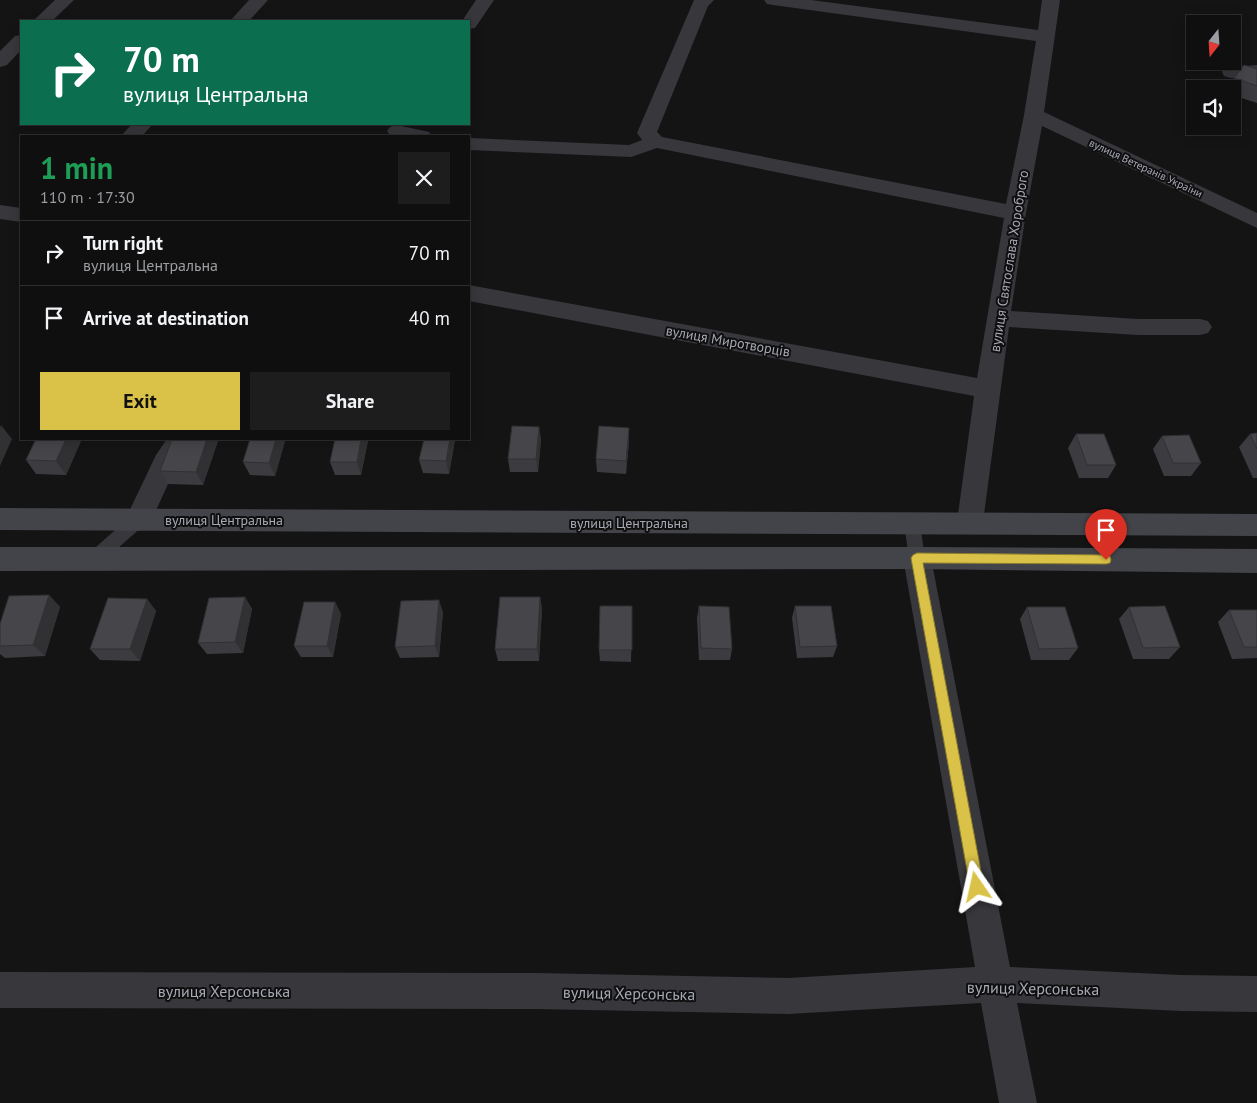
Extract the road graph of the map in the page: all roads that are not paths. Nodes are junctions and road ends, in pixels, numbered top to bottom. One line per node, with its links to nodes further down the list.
1 (65, 0): 7 (street)
2 (259, 0): 8 (street)
3 (485, 0): 9 (street)
4 (705, 0): 20 (street)
5 (773, 0): 10 (street)
6 (1051, 0): 10 (street, вулиця Святослава Хороброго)
7 (43, 20)
8 (240, 20)
9 (470, 22)
10 (1046, 38): 15 (street, вулиця Святослава Хороброго)
11 (12, 43): 12 (street)
12 (0, 60)
13 (1257, 71): 14 (street)
14 (1231, 72)
15 (1034, 115): 23 (street, вулиця Святослава Хороброго); 25 (street, вулиця Ветеранів України)
16 (142, 125): 18 (street)
17 (398, 130): 19 (street)
18 (132, 135)
19 (418, 135)
20 (655, 142): 21 (street); 23 (street)
21 (470, 144)
22 (0, 212): 24 (street)
23 (1015, 213): 27 (street, вулиця Святослава Хороброго)
24 (20, 215)
25 (1257, 221)
26 (470, 294): 29 (street, вулиця Миротворців)
27 (999, 318): 28 (street); 29 (street, вулиця Святослава Хороброго)
28 (1200, 327)
29 (988, 389): 33 (street, вулиця Святослава Хороброго)
30 (180, 440): 32 (street)
31 (0, 518): 32 (street, вулиця Центральна)
32 (138, 520): 34 (street, вулиця Центральна); 38 (lane)
33 (970, 522): 34 (street, вулиця Центральна); 35 (street, вулиця Центральна)
34 (912, 524): 36 (lane)
35 (1257, 525)
36 (917, 558): 38 (street); 39 (street); 40 (street)
37 (0, 559): 38 (street)
38 (93, 560)
39 (1257, 561)
40 (995, 984): 41 (street, вулиця Херсонська); 42 (street, вулиця Херсонська); 43 (street)
41 (0, 990)
42 (1257, 994)
43 (1018, 1103)

